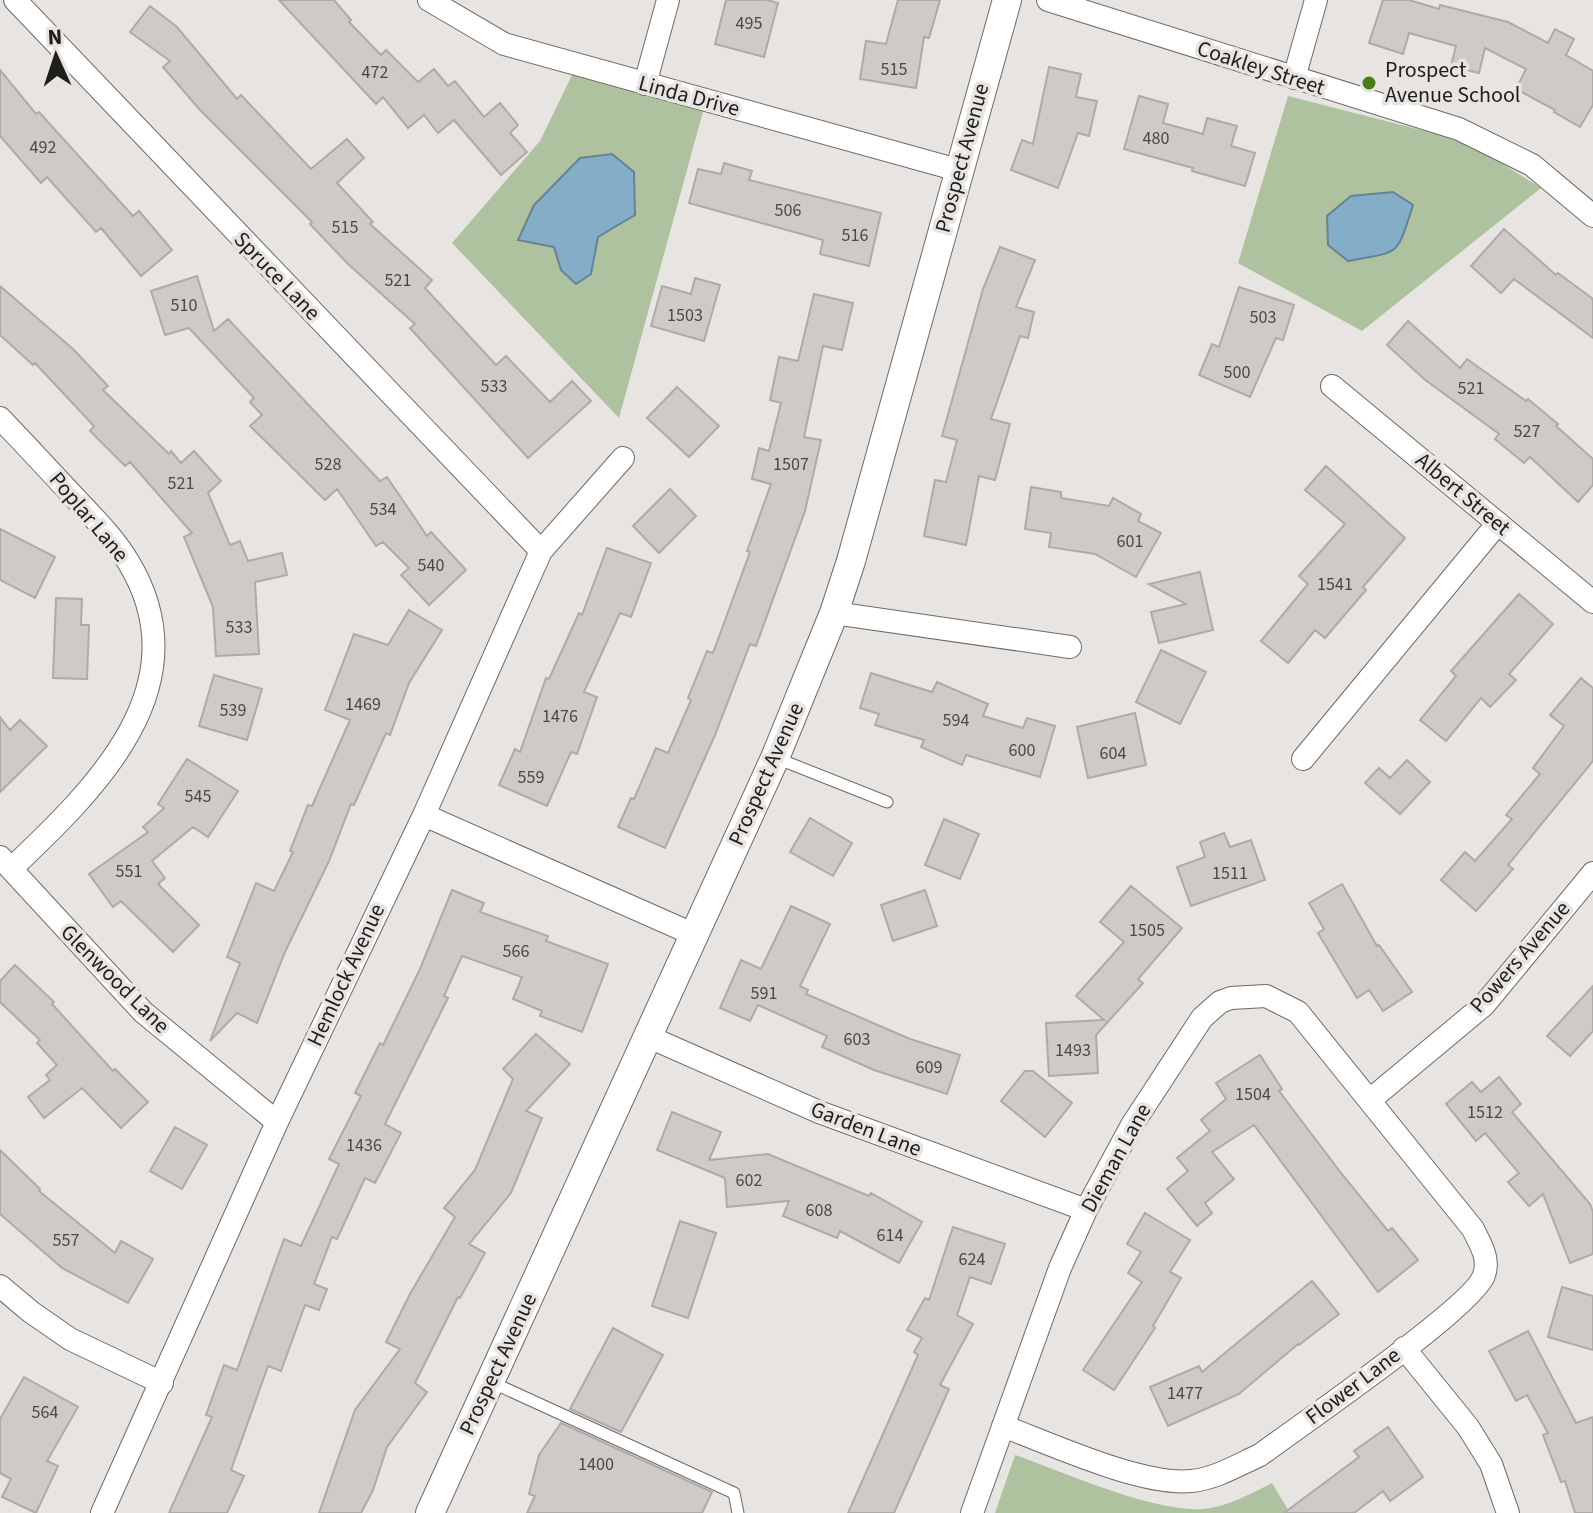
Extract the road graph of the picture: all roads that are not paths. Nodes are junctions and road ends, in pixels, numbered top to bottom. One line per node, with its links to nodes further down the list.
1 (15, 0): 15 (street, Spruce Lane)
2 (429, 0): 8 (street, Linda Drive)
3 (668, 0): 8 (street)
4 (1007, 0): 9 (street, Prospect Avenue)
5 (1048, 0): 7 (street, Coakley Street)
6 (1316, 0): 7 (street)
7 (1294, 78): 10 (street, Coakley Street)
8 (645, 84): 9 (street, Linda Drive)
9 (958, 170): 17 (street, Prospect Avenue)
10 (1593, 216)
11 (1332, 386): 14 (street, Albert Street)
12 (0, 418): 23 (street, Poplar Lane)
13 (623, 458): 15 (street, Hemlock Avenue)
14 (1498, 523): 16 (street, Albert Street); 20 (street)
15 (541, 551): 22 (street, Hemlock Avenue)
16 (1593, 602)
17 (834, 613): 18 (street); 19 (street, Prospect Avenue)
18 (1070, 647)
19 (775, 758): 21 (lane); 25 (street, Prospect Avenue)
20 (1303, 759)
21 (887, 802)
22 (424, 815): 25 (street); 28 (street, Hemlock Avenue)
23 (6, 863): 28 (street, Glenwood Lane)
24 (1593, 873): 27 (street, Powers Avenue)
25 (695, 935): 26 (street, Prospect Avenue)
26 (649, 1037): 29 (street, Garden Lane); 32 (street, Prospect Avenue)
27 (1370, 1100): 29 (street, Dieman Lane); 31 (street, Flower Lane)
28 (277, 1122): 33 (street, Hemlock Avenue)
29 (1086, 1210): 34 (street, Dieman Lane)
30 (0, 1286): 33 (street)
31 (1404, 1348): 34 (street, Flower Lane); 39 (street)
32 (490, 1381): 36 (street, Prospect Avenue); 37 (lane)
33 (162, 1383): 35 (street, Hemlock Avenue)
34 (1003, 1426): 38 (street, Dieman Lane)
35 (102, 1513)
36 (430, 1513)
37 (738, 1513)
38 (972, 1513)
39 (1508, 1513)

